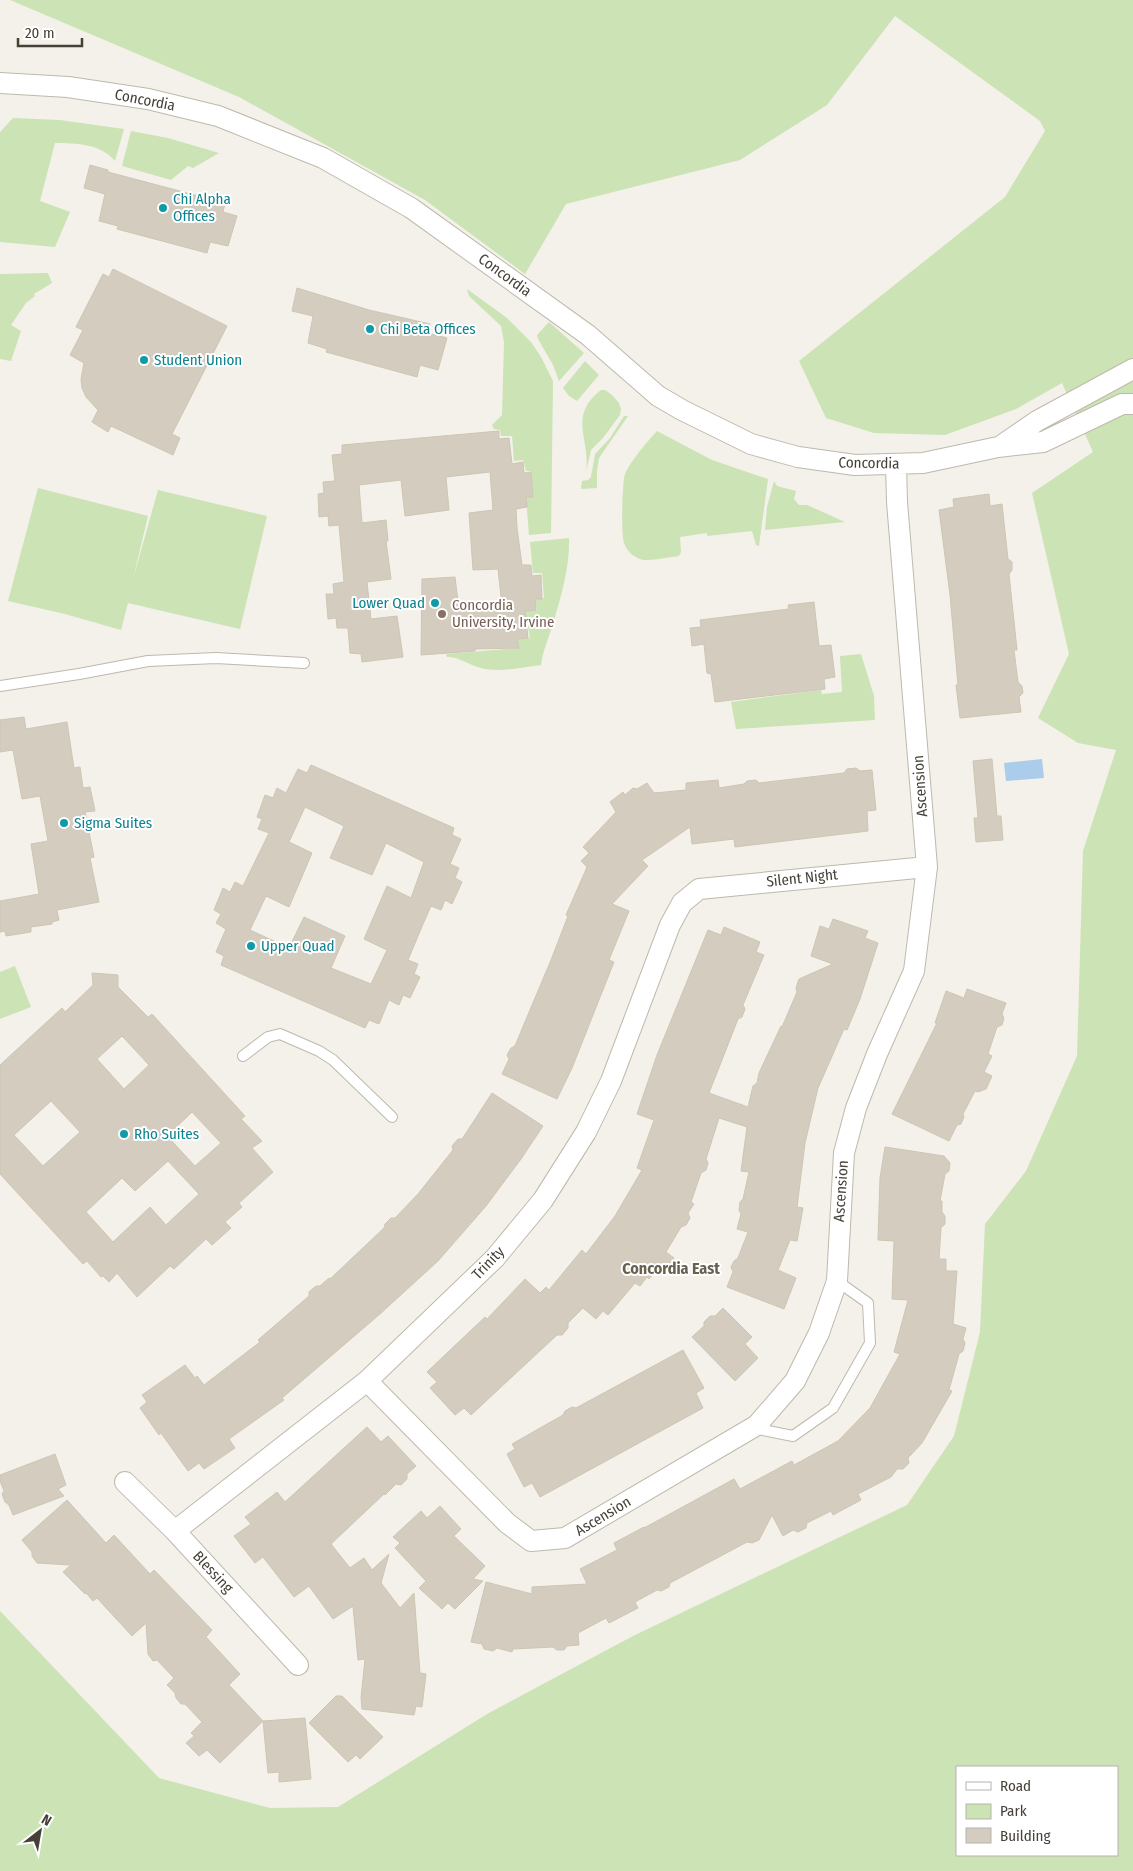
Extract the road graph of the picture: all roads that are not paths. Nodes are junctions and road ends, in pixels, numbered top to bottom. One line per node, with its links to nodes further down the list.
1 (0, 83): 5 (street, Concordia)
2 (1133, 370): 4 (street, Concordia)
3 (1133, 404): 4 (street, Concordia)
4 (998, 447): 5 (street, Concordia)
5 (896, 464): 8 (street, Ascension)
6 (304, 663): 7 (lane)
7 (0, 686)
8 (927, 867): 9 (street, Silent Night); 12 (street, Ascension)
9 (682, 903): 13 (street, Trinity)
10 (243, 1056): 11 (lane)
11 (392, 1117)
12 (837, 1281): 14 (street, Ascension); 14 (lane)
13 (367, 1381): 14 (street, Ascension); 16 (street, Trinity)
14 (752, 1428)
15 (125, 1482): 16 (street, Blessing)
16 (175, 1531): 17 (street, Blessing)
17 (298, 1664)

